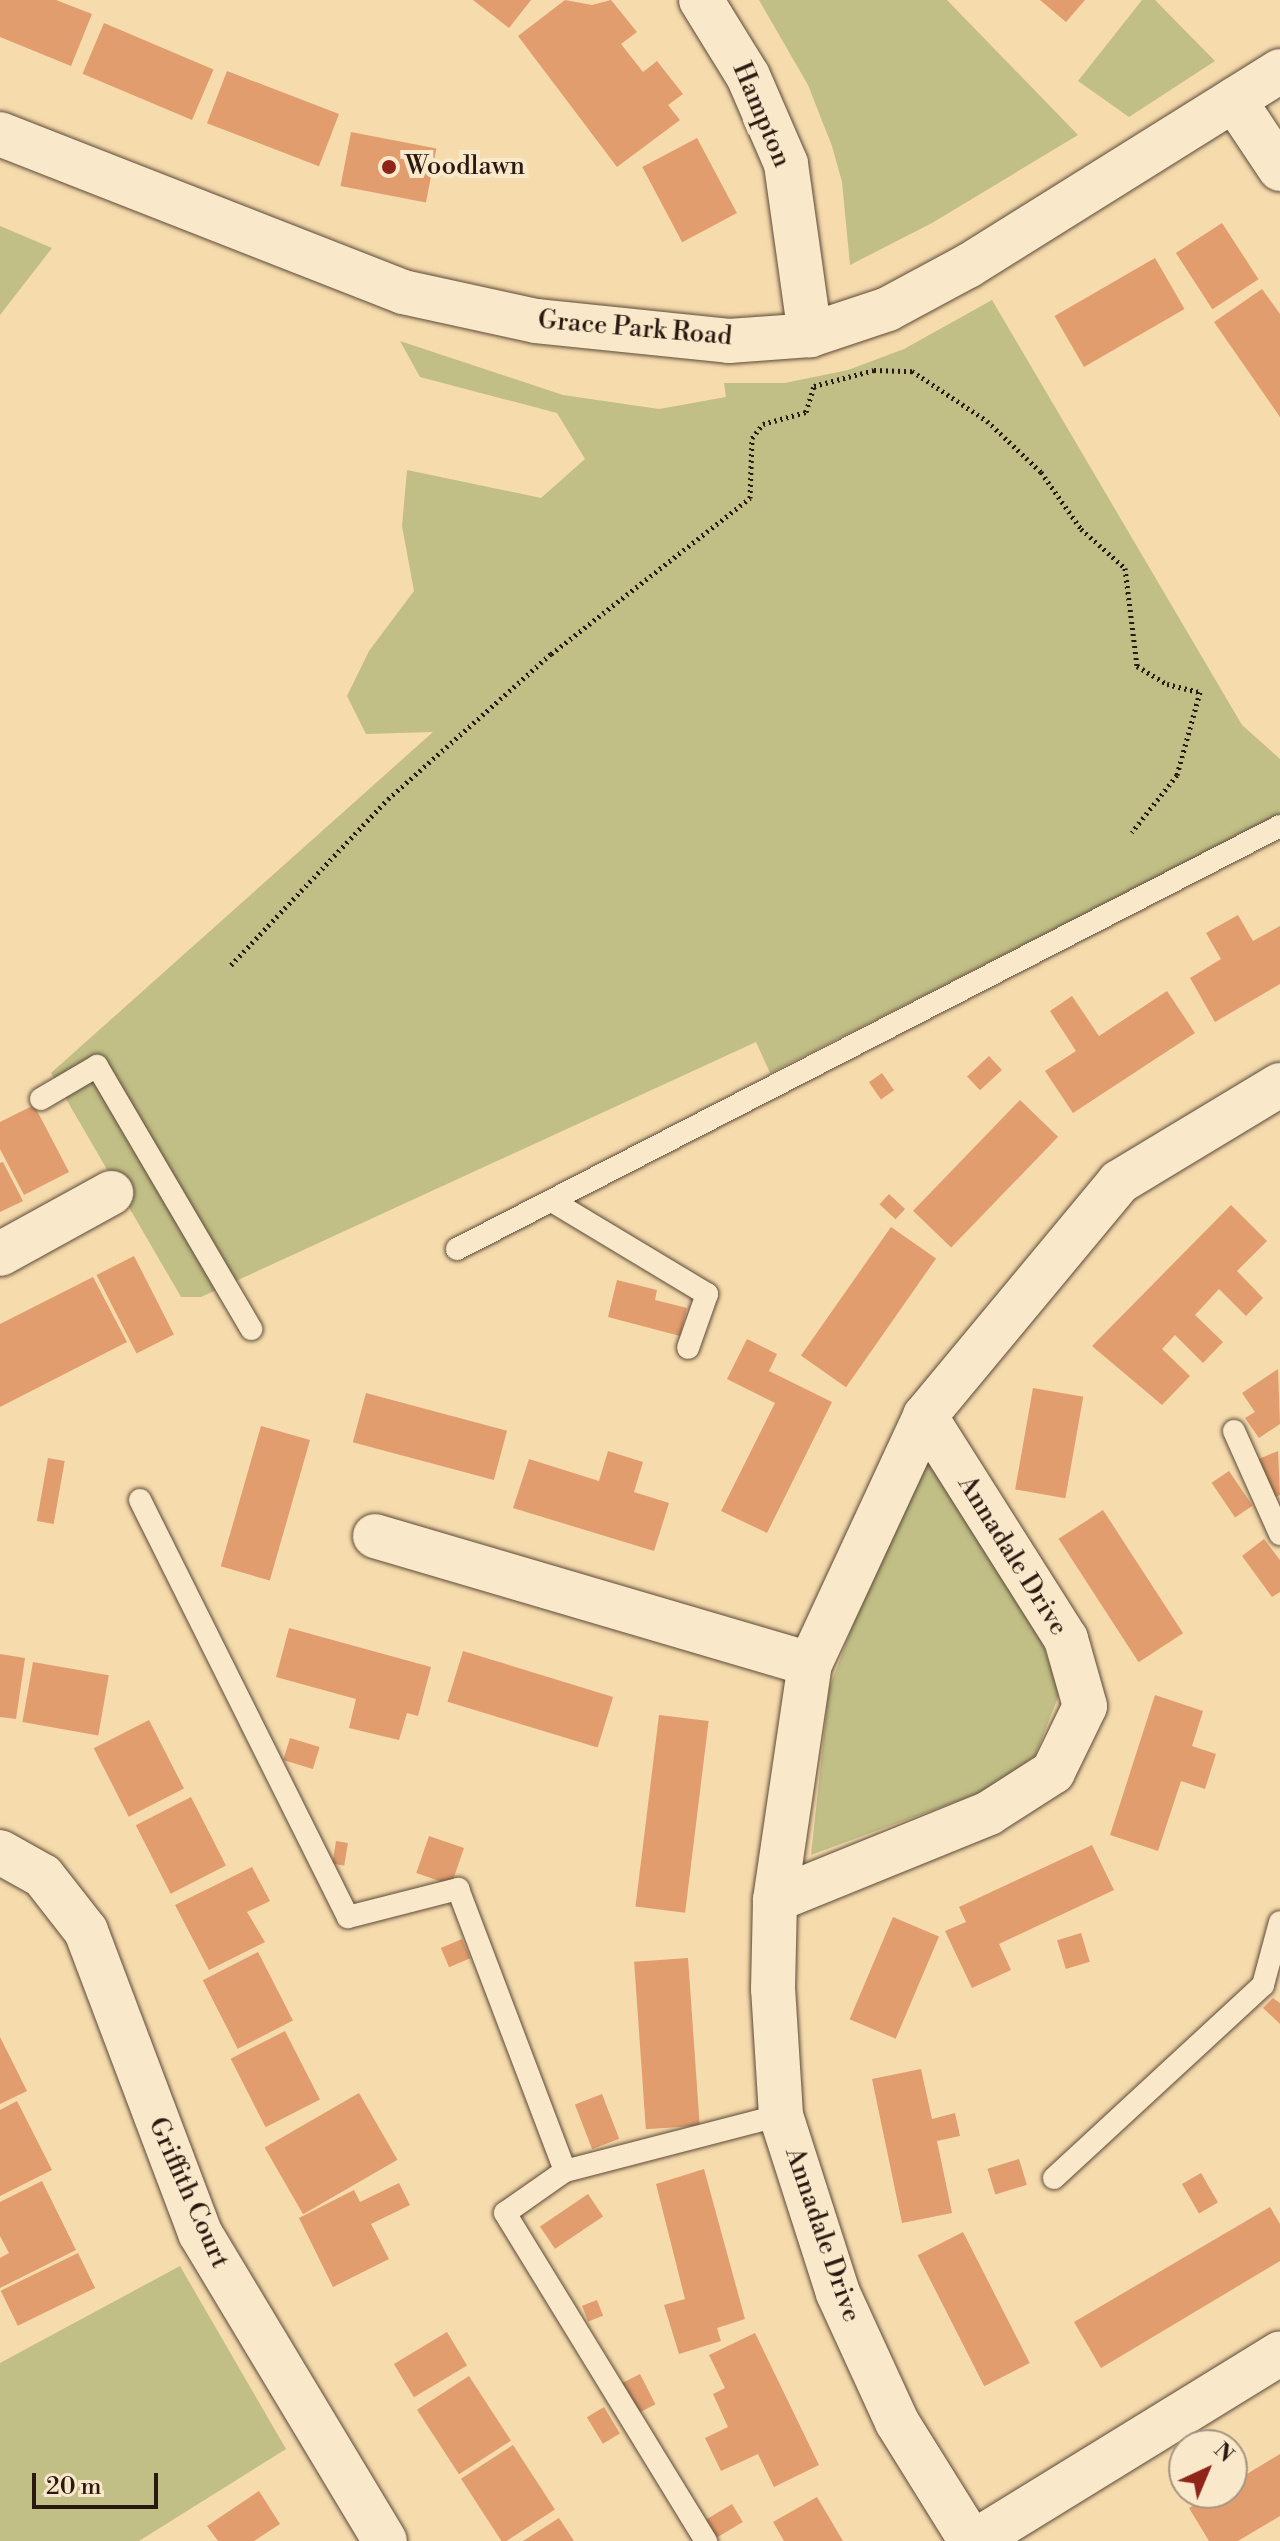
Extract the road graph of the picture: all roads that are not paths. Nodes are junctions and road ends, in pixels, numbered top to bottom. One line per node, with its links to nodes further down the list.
1 (701, 0): 6 (street, Hampton)
2 (1280, 71): 3 (street, Grace Park Road)
3 (1234, 100): 5 (street); 6 (street, Grace Park Road)
4 (0, 134): 6 (street, Grace Park Road)
5 (1280, 169)
6 (810, 335)
7 (1280, 826): 11 (lane)
8 (1280, 1085): 16 (street, Annadale Drive)
9 (41, 1099): 14 (lane)
10 (111, 1193): 13 (street)
11 (552, 1201): 12 (lane); 15 (lane)
12 (457, 1249)
13 (0, 1254)
14 (251, 1329)
15 (688, 1348)
16 (925, 1416): 21 (street, Annadale Drive); 23 (street, Annadale Drive)
17 (1234, 1431): 19 (lane)
18 (140, 1500): 27 (lane)
19 (1280, 1534)
20 (375, 1536): 21 (street)
21 (810, 1664): 23 (street, Annadale Drive)
22 (0, 1852): 30 (street, Griffith Court)
23 (775, 1900): 26 (street, Annadale Drive)
24 (1280, 1922): 25 (lane)
25 (1272, 1990): 28 (lane)
26 (781, 2115): 27 (lane); 32 (street, Annadale Drive)
27 (565, 2171): 31 (lane)
28 (1054, 2178)
29 (1280, 2353): 32 (street)
30 (385, 2541)
31 (706, 2541)
32 (973, 2541)

